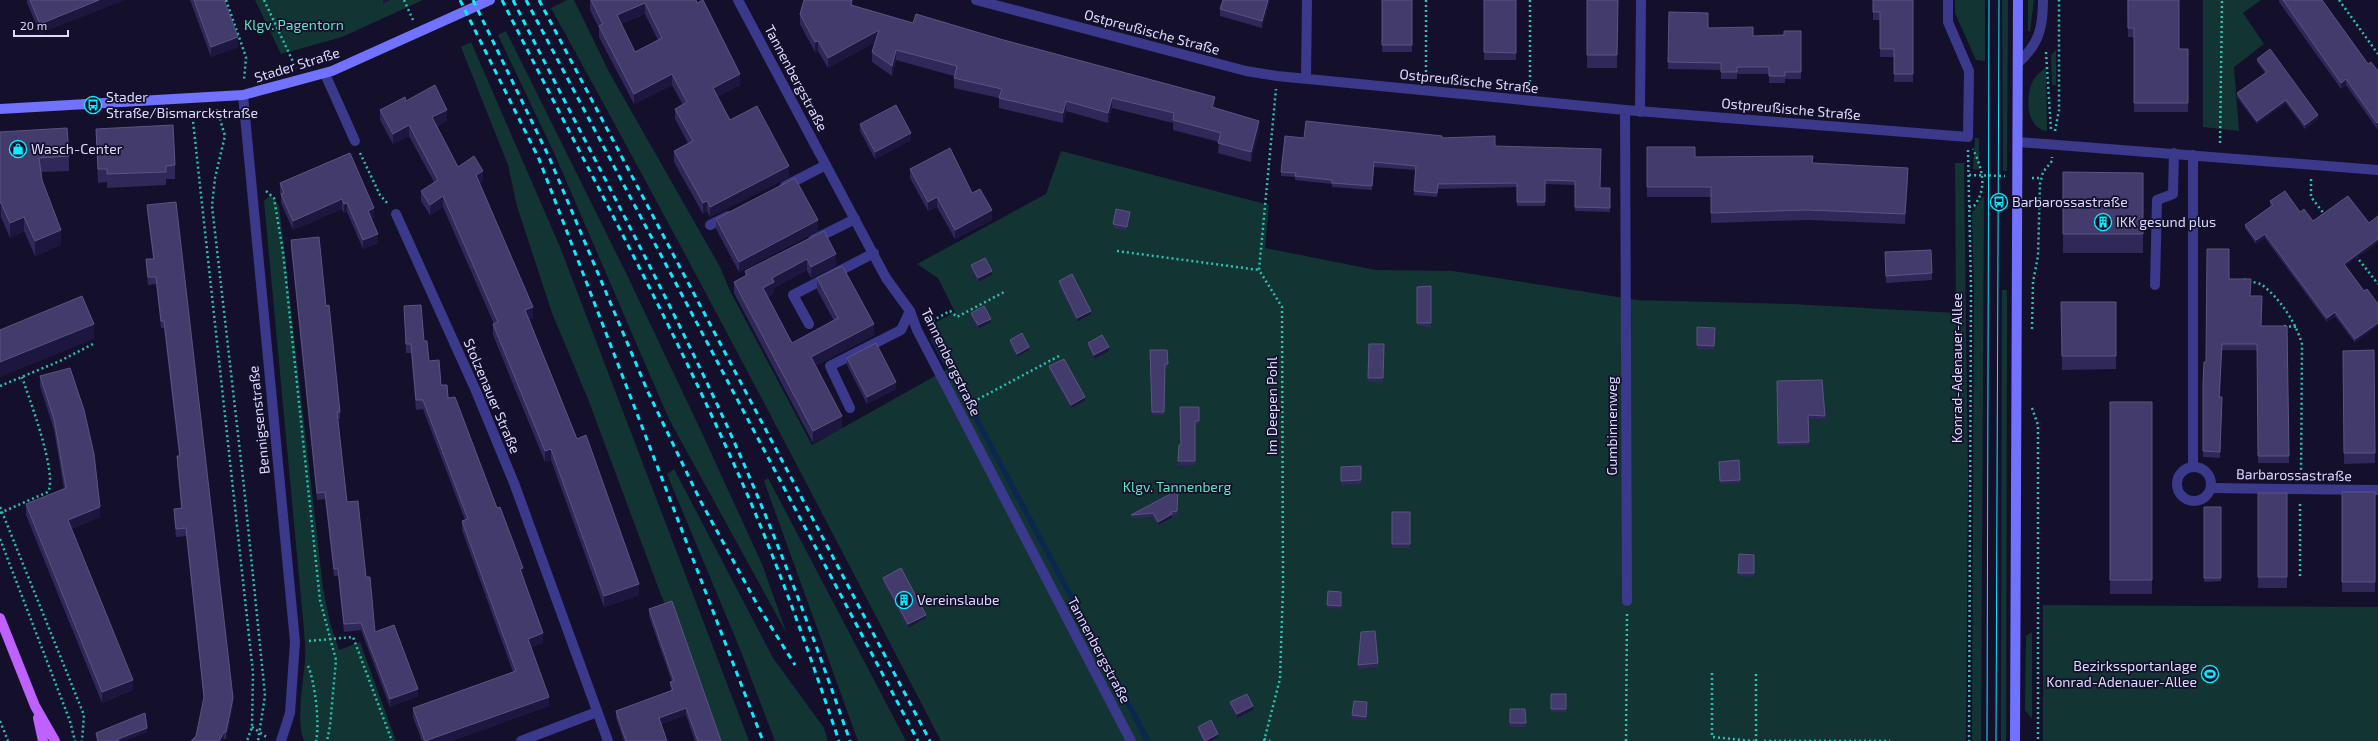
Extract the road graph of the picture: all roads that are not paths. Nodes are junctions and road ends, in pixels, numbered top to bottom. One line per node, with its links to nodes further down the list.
1 (490, 0): 10 (main road, Stader Straße)
2 (738, 0): 20 (street, Tannenbergstraße)
3 (976, 0): 11 (street, Ostpreußische Straße)
4 (1307, 0): 11 (street)
5 (1641, 0): 15 (street)
6 (1948, 0): 15 (street, Ostpreußische Straße)
7 (2018, 0): 9 (main road)
8 (2043, 0): 9 (street)
9 (2018, 63): 17 (main road)
10 (324, 74): 12 (main road, Stader Straße); 16 (street)
11 (1306, 78): 14 (street, Ostpreußische Straße)
12 (243, 95): 13 (main road, Stader Straße); 42 (street, Bennigsenstraße)
13 (0, 109)
14 (1625, 110): 15 (street, Ostpreußische Straße); 36 (street, Gumbinnenweg)
15 (1640, 112)
16 (355, 140)
17 (2018, 142): 18 (street); 46 (main road)
18 (2174, 153): 19 (street); 29 (street)
19 (2193, 155): 21 (street); 33 (street)
20 (826, 165): 22 (street); 25 (street, Tannenbergstraße)
21 (2378, 170)
22 (778, 190)
23 (737, 211): 26 (street)
24 (396, 214): 39 (street, Stolzenauer Straße)
25 (855, 219): 27 (street); 28 (street, Tannenbergstraße)
26 (710, 225)
27 (806, 244)
28 (874, 253): 30 (street, Tannenbergstraße); 31 (street)
29 (2156, 285)
30 (910, 311): 32 (street); 45 (street, Tannenbergstraße)
31 (809, 324)
32 (850, 408)
33 (2193, 466): 34 (street); 34 (street)
34 (2211, 488): 35 (street, Barbarossastraße)
35 (2378, 490)
36 (1627, 600)
37 (0, 618): 38 (main road)
38 (35, 706): 40 (main road); 41 (main road)
39 (597, 712): 43 (street); 44 (street, Stolzenauer Straße)
40 (43, 741)
41 (55, 741)
42 (281, 741)
43 (521, 741)
44 (608, 741)
45 (1131, 741)
46 (2015, 741)

